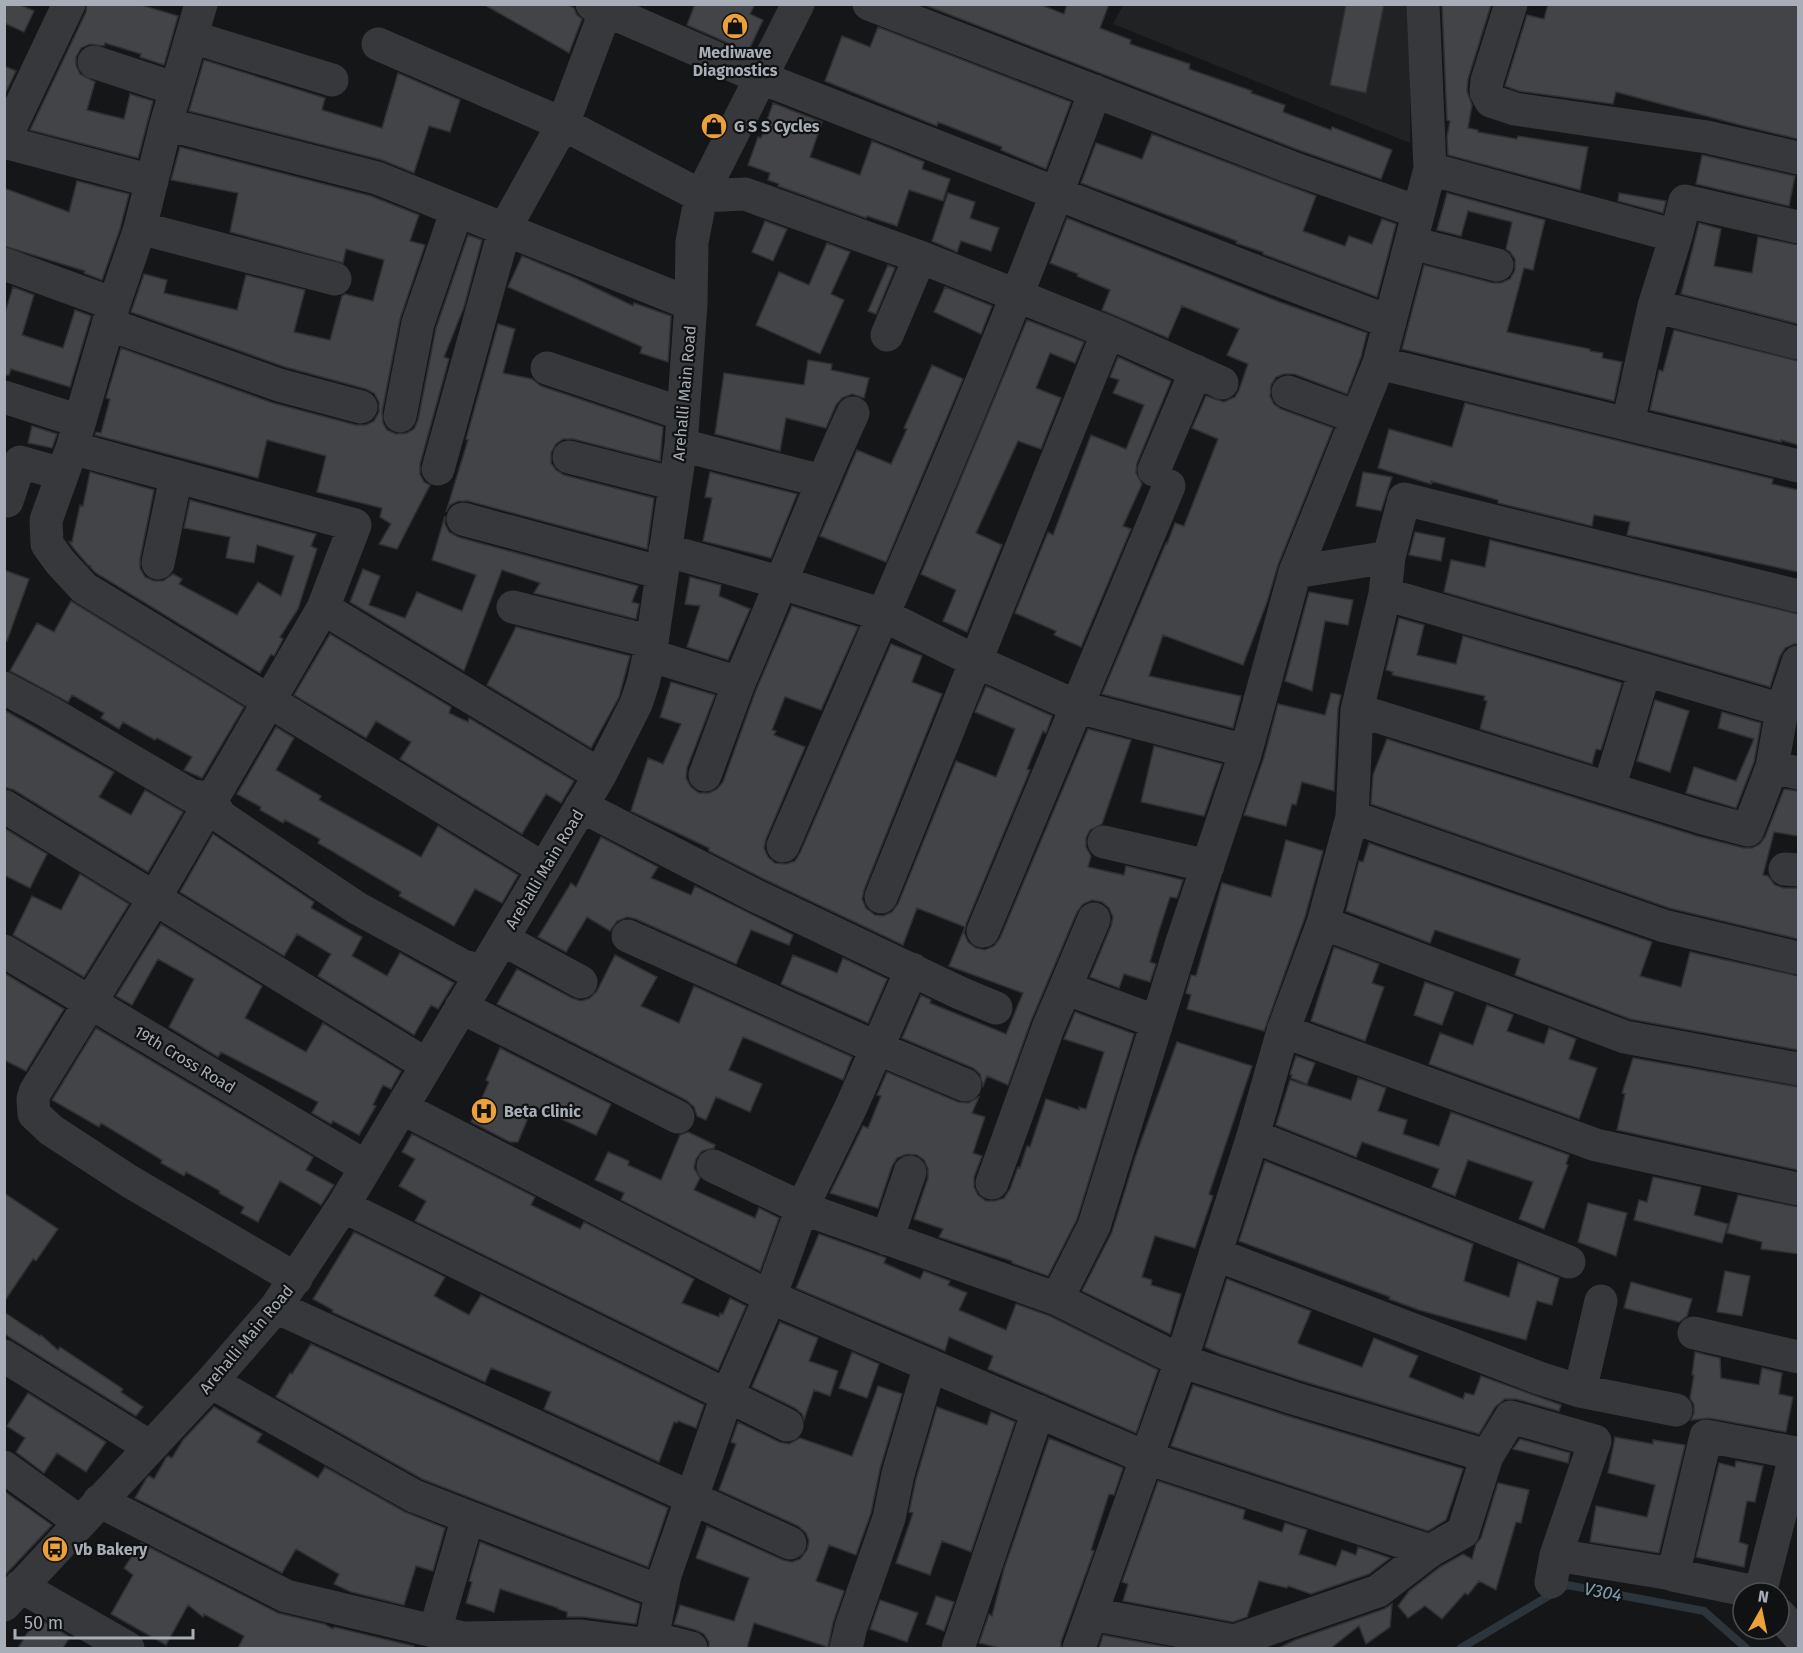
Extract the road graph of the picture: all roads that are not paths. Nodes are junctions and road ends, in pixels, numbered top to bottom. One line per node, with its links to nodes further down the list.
1 (69, 4): 17 (street)
2 (201, 4): 8 (street)
3 (798, 4): 11 (street, Arehalli Main Road)
4 (869, 4): 14 (street)
5 (1423, 4): 19 (street)
6 (1511, 4): 18 (street)
7 (602, 6): 11 (street); 16 (street)
8 (192, 37): 12 (street); 13 (street)
9 (378, 44): 16 (street)
10 (94, 62): 13 (street)
11 (762, 78): 21 (street); 22 (street, Arehalli Main Road)
12 (332, 80)
13 (176, 89): 15 (street)
14 (1095, 91): 21 (street); 24 (street)
15 (166, 124): 20 (street); 23 (street)
16 (563, 124): 22 (street); 27 (street)
17 (4, 142): 20 (street)
18 (1798, 158)
19 (1430, 169): 24 (street); 28 (street)
20 (152, 181): 26 (street)
21 (1057, 193): 34 (street); 38 (street)
22 (701, 196): 30 (street); 35 (street, Arehalli Main Road)
23 (457, 210): 27 (street); 48 (street)
24 (1418, 212): 29 (street)
25 (1798, 227): 28 (street)
26 (140, 228): 33 (street); 37 (street)
27 (506, 228): 35 (street); 55 (street)
28 (1676, 236): 36 (street)
29 (1412, 243): 32 (street); 38 (street)
30 (920, 257): 34 (street); 40 (street)
31 (4, 264): 37 (street)
32 (1497, 265)
33 (335, 279)
34 (1017, 297): 39 (street); 70 (street)
35 (691, 304): 51 (street, Arehalli Main Road)
36 (1654, 306): 41 (street); 50 (street)
37 (111, 314): 46 (street); 52 (street)
38 (1390, 322): 42 (street)
39 (1108, 332): 72 (street); 78 (street)
40 (887, 335)
41 (1798, 343)
42 (1379, 363): 49 (street); 50 (street)
43 (547, 368): 51 (street)
44 (1288, 392): 49 (street)
45 (4, 397): 52 (street)
46 (361, 407)
47 (853, 413): 57 (street)
48 (400, 416)
49 (1356, 417): 64 (street)
50 (1628, 423): 54 (street)
51 (682, 430): 57 (street); 58 (street, Arehalli Main Road)
52 (71, 448): 56 (street); 59 (street); 77 (street)
53 (569, 457): 58 (street)
54 (1798, 466)
55 (438, 469)
56 (176, 477): 63 (street); 69 (street)
57 (822, 481): 65 (street)
58 (675, 484): 62 (street, Arehalli Main Road)
59 (4, 499)
60 (463, 519): 62 (street)
61 (1389, 557): 64 (street); 66 (street); 67 (street)
62 (664, 562): 65 (street); 71 (street, Arehalli Main Road)
63 (158, 563)
64 (1295, 572): 81 (street)
65 (782, 583): 70 (street); 75 (street)
66 (1385, 594): 74 (street); 79 (street)
67 (1798, 596)
68 (513, 607): 71 (street)
69 (323, 608): 77 (street); 83 (street)
70 (883, 615): 72 (street); 91 (street)
71 (650, 648): 75 (street); 83 (street, Arehalli Main Road)
72 (975, 661): 78 (street); 94 (street)
73 (1798, 662): 80 (street)
74 (1645, 670): 80 (street); 85 (street)
75 (739, 683): 84 (street)
76 (4, 688): 86 (street)
77 (269, 701): 86 (street); 93 (street)
78 (1077, 707): 81 (street); 98 (street)
79 (1357, 710): 85 (street); 89 (street)
80 (1782, 710): 82 (street)
81 (1246, 751): 92 (street)
82 (1785, 770): 85 (street)
83 (600, 775): 88 (street, Arehalli Main Road)
84 (705, 776)
85 (1609, 788)
86 (211, 799): 95 (street); 104 (street)
87 (4, 806): 95 (street)
88 (581, 806): 93 (street, Arehalli Main Road); 103 (street)
89 (1352, 817): 97 (street); 102 (street)
90 (1104, 842): 92 (street)
91 (783, 846)
92 (1208, 866): 110 (street)
93 (544, 869): 100 (street, Arehalli Main Road)
94 (881, 897)
95 (153, 899): 107 (street); 113 (street)
96 (1094, 919): 106 (street)
97 (1323, 923): 111 (street); 114 (street)
98 (983, 931)
99 (628, 936): 112 (street)
100 (502, 939): 104 (street, Arehalli Main Road); 105 (street)
101 (4, 951): 107 (street, 19th Cross Road)
102 (1798, 958)
103 (912, 969): 109 (street); 112 (street)
104 (483, 971): 108 (street, Arehalli Main Road)
105 (581, 982)
106 (1065, 988): 110 (street); 122 (street)
107 (90, 1002): 120 (street, 19th Cross Road); 129 (street)
108 (461, 1007): 113 (street, Arehalli Main Road); 117 (street)
109 (996, 1008)
110 (1157, 1022): 131 (street)
111 (1283, 1030): 118 (street); 123 (street)
112 (877, 1048): 115 (street); 125 (street)
113 (427, 1065): 116 (street, Arehalli Main Road)
114 (1798, 1069)
115 (965, 1085)
116 (402, 1108): 120 (street, Arehalli Main Road); 130 (street)
117 (678, 1117)
118 (1253, 1136): 127 (street); 128 (street)
119 (713, 1166): 125 (street)
120 (366, 1167): 124 (street, Arehalli Main Road)
121 (910, 1172): 126 (street)
122 (992, 1183)
123 (1798, 1189)
124 (343, 1206): 129 (street, Arehalli Main Road); 141 (street)
125 (802, 1208): 126 (street); 130 (street)
126 (887, 1239): 131 (street)
127 (1215, 1254): 137 (street); 140 (street)
128 (1569, 1262)
129 (296, 1279): 133 (street, Arehalli Main Road)
130 (770, 1297): 138 (street); 141 (street)
131 (1057, 1299): 137 (street)
132 (1601, 1301): 140 (street)
133 (276, 1307): 139 (street, Arehalli Main Road); 150 (street)
134 (1694, 1333): 136 (street)
135 (4, 1356): 145 (street)
136 (1798, 1357)
137 (1181, 1361): 147 (street); 148 (street)
138 (930, 1365): 143 (street); 163 (street)
139 (211, 1382): 145 (street, Arehalli Main Road); 152 (street)
140 (1580, 1391): 142 (street)
141 (727, 1396): 144 (street); 150 (street)
142 (1676, 1410)
143 (1038, 1411): 148 (street); 164 (street)
144 (787, 1425)
145 (150, 1447): 151 (street, Arehalli Main Road)
146 (1797, 1448): 155 (street); 155 (street)
147 (1487, 1456): 154 (street); 155 (street)
148 (1147, 1458): 154 (street); 158 (street)
149 (4, 1467): 151 (street)
150 (691, 1498): 153 (street); 156 (street)
151 (89, 1512): 157 (street, Arehalli Main Road); 159 (street)
152 (468, 1517): 156 (street); 159 (street)
153 (790, 1543)
154 (1430, 1551): 158 (street)
155 (1673, 1575)
156 (661, 1592): 160 (street)
157 (12, 1595): 161 (street)
158 (1091, 1614): 165 (street)
159 (453, 1639): 160 (street)
160 (651, 1644): 162 (street)
161 (128, 1648)
162 (691, 1648)
163 (846, 1648)
164 (958, 1648)
165 (1079, 1648)

